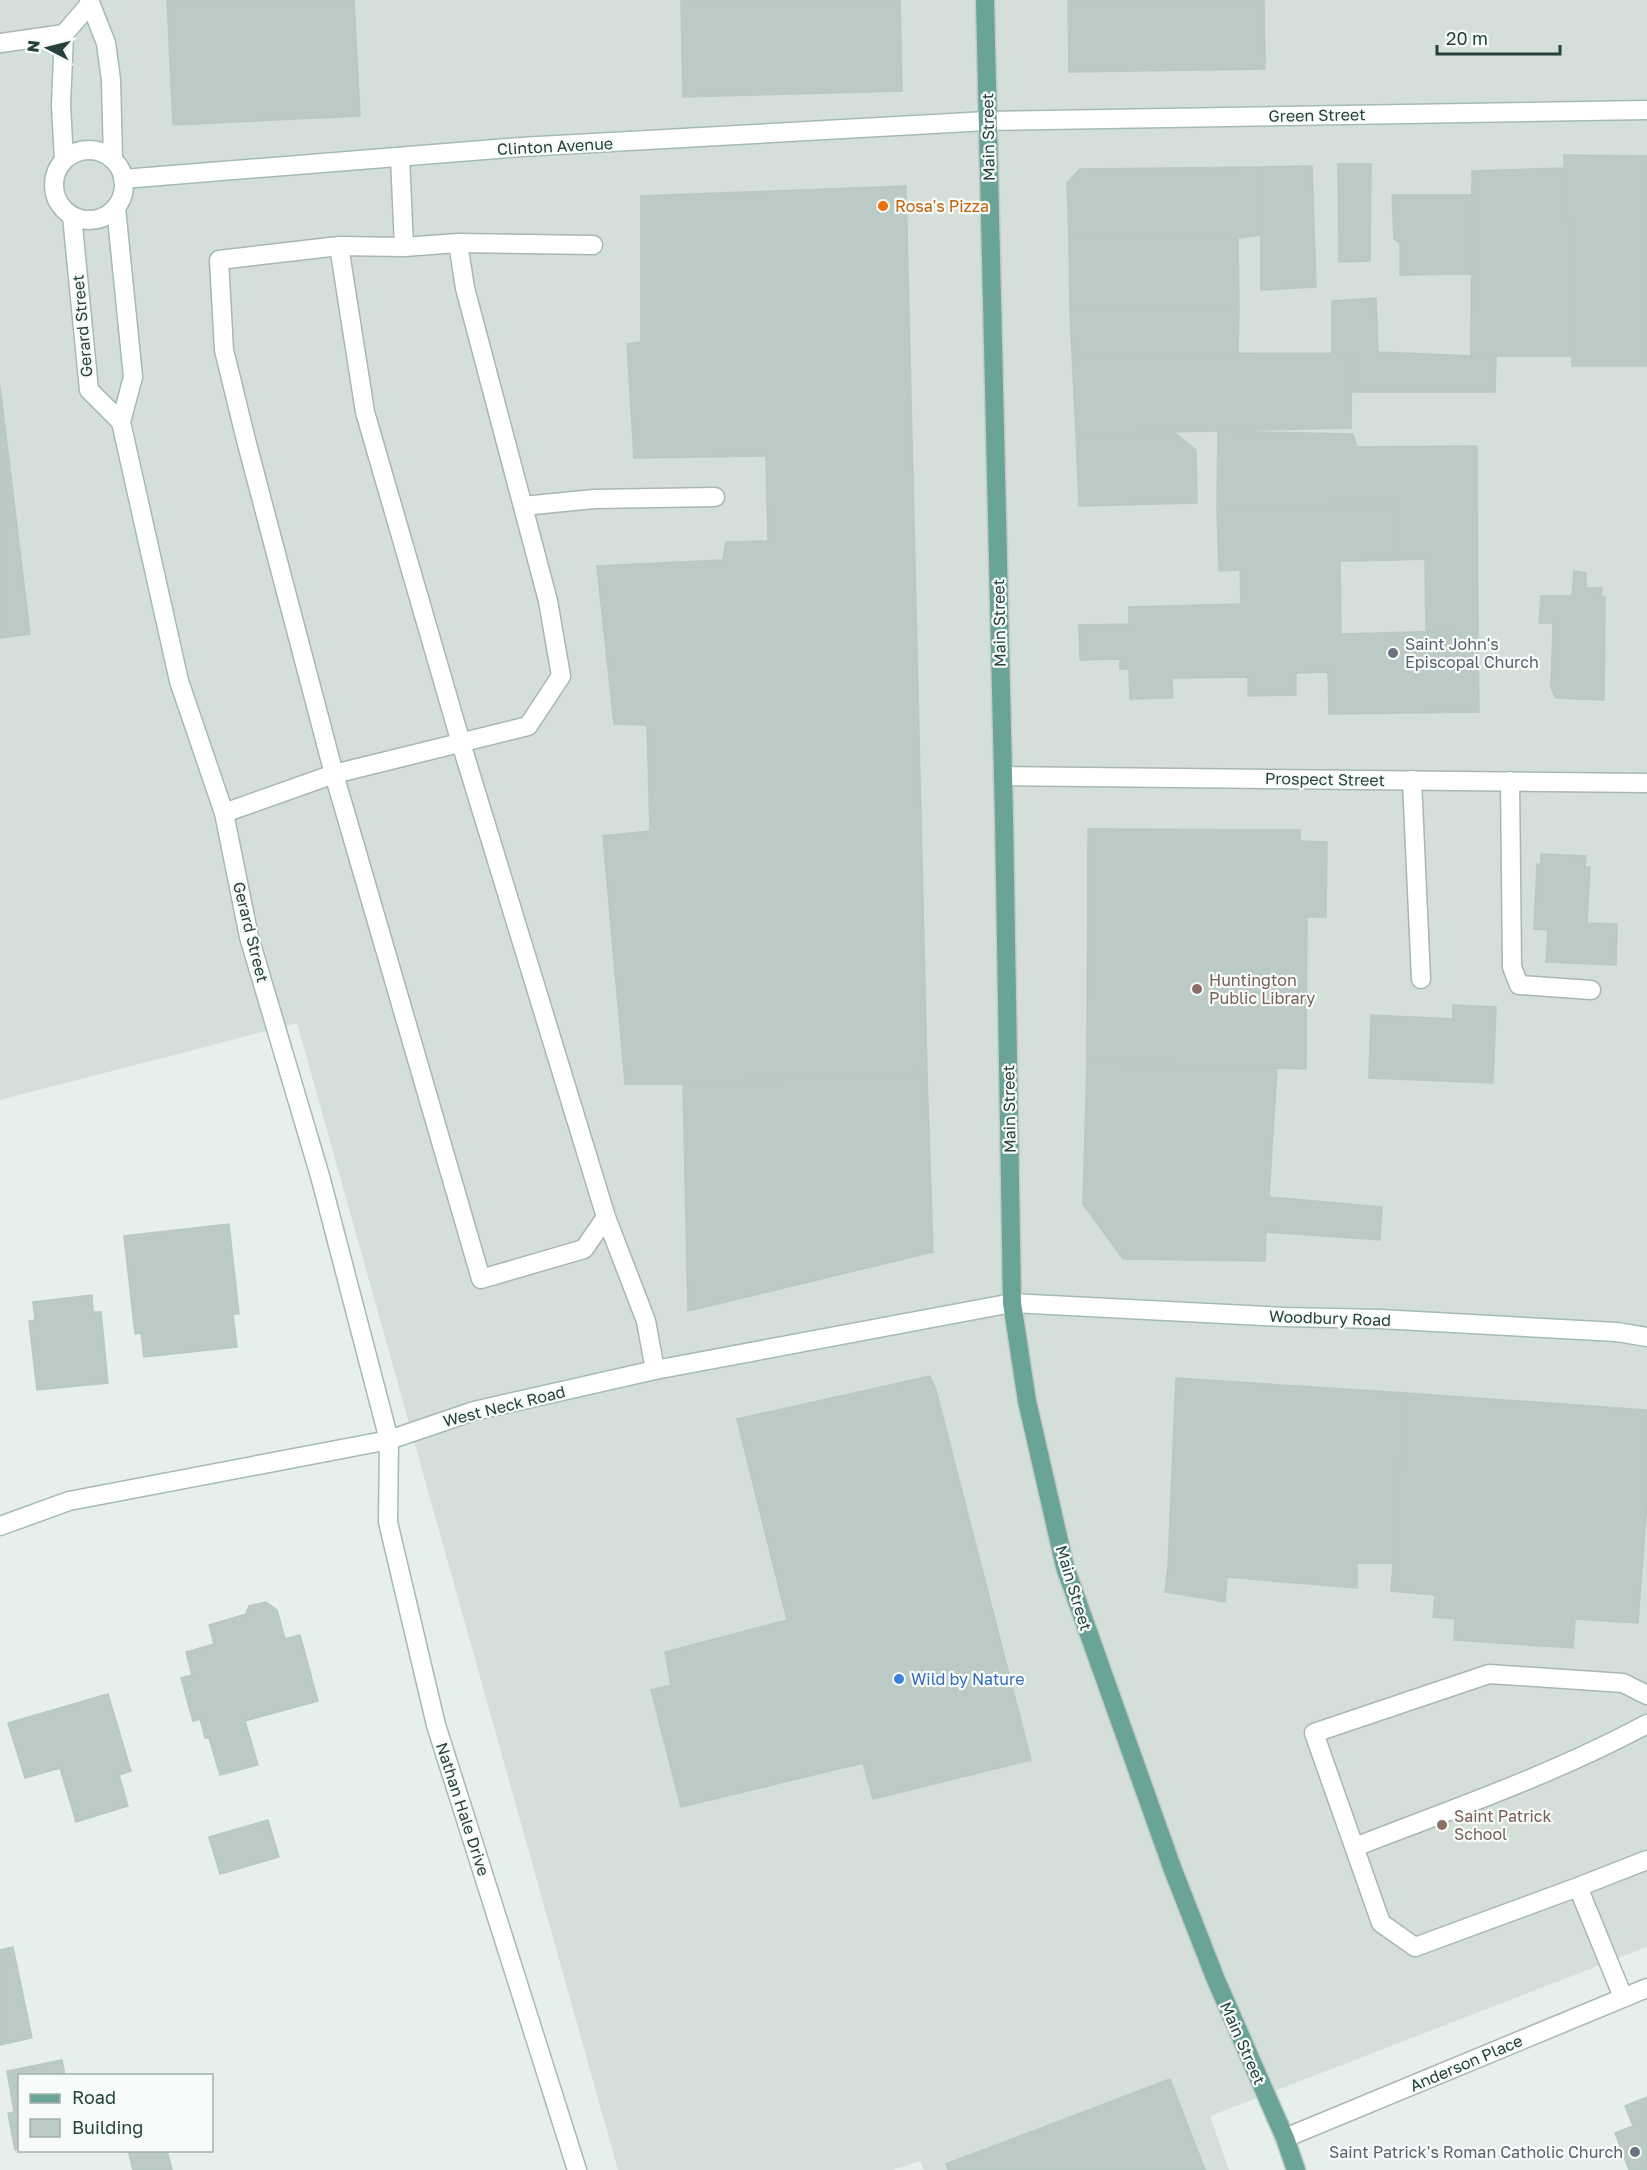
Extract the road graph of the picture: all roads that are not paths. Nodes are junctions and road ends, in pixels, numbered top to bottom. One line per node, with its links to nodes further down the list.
1 (985, 0): 6 (main road, Main Street)
2 (89, 2): 3 (street); 9 (street)
3 (64, 34): 4 (street); 8 (street)
4 (0, 43)
5 (1647, 110): 6 (street, Green Street)
6 (987, 121): 7 (street, Clinton Avenue); 22 (main road, Main Street)
7 (400, 157): 10 (street, Clinton Avenue); 16 (street)
8 (64, 159): 9 (street); 12 (street)
9 (113, 159): 10 (street)
10 (123, 179): 11 (street)
11 (116, 208): 12 (street); 17 (street, Gerard Street)
12 (72, 216): 17 (street, Gerard Street)
13 (458, 243): 14 (street); 16 (street); 19 (street)
14 (593, 245)
15 (339, 246): 16 (street); 20 (street); 21 (street)
16 (404, 247)
17 (121, 422): 26 (street, Gerard Street)
18 (715, 497): 19 (street)
19 (523, 506): 20 (street)
20 (461, 743): 21 (street); 29 (street)
21 (334, 774): 26 (street); 29 (street)
22 (1003, 776): 23 (street, Prospect Street); 30 (main road, Main Street)
23 (1412, 780): 24 (street, Prospect Street); 27 (street)
24 (1510, 781): 25 (street, Prospect Street); 28 (street)
25 (1647, 783)
26 (224, 813): 33 (street, Gerard Street)
27 (1421, 979)
28 (1591, 990)
29 (606, 1217): 32 (street)
30 (1012, 1303): 31 (street, Woodbury Road); 32 (street, West Neck Road); 42 (main road, Main Street)
31 (1647, 1338)
32 (655, 1370): 33 (street, West Neck Road)
33 (389, 1440): 34 (street, West Neck Road); 43 (street, Nathan Hale Drive)
34 (0, 1526)
35 (1647, 1695): 37 (street)
36 (1647, 1724): 37 (street)
37 (1355, 1847): 39 (street)
38 (1647, 1860): 39 (street)
39 (1578, 1887): 41 (street)
40 (1647, 1988): 41 (street, Anderson Place)
41 (1623, 1997): 42 (street, Anderson Place)
42 (1284, 2138): 44 (main road, Main Street)
43 (577, 2170)
44 (1296, 2170)

